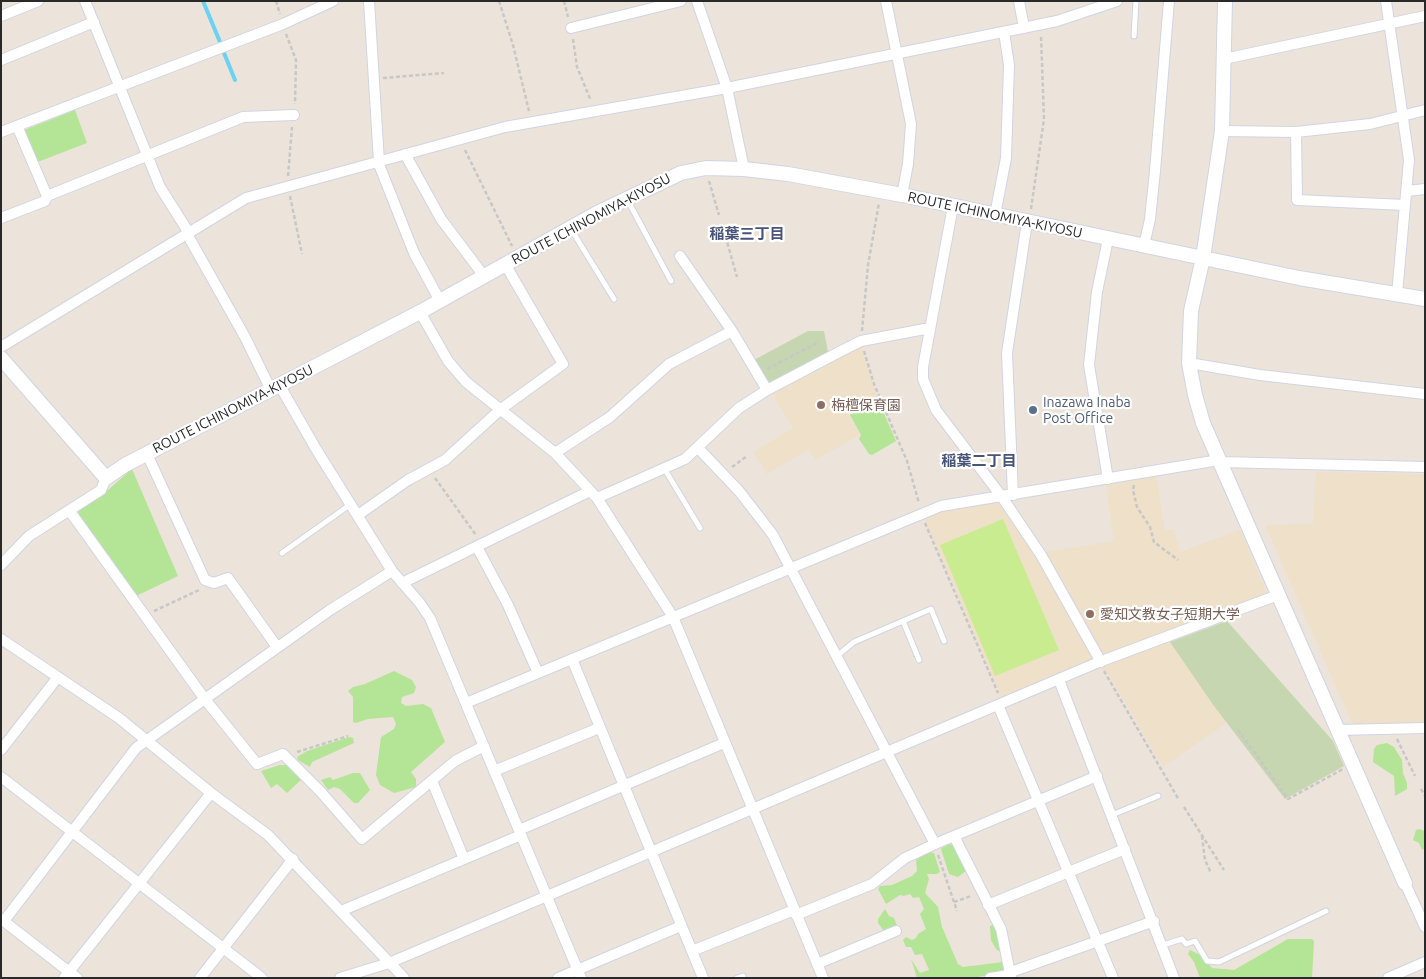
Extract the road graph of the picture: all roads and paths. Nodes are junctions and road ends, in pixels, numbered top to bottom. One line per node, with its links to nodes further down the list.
1 (38, 1): 17 (street)
2 (85, 1): 19 (street)
3 (276, 1): 20 (path)
4 (333, 1): 20 (street)
5 (369, 1): 31 (street)
6 (499, 1): 38 (path)
7 (564, 1): 23 (path)
8 (681, 1): 23 (street)
9 (697, 1): 33 (street)
10 (886, 1): 27 (street)
11 (1019, 1): 24 (street)
12 (1117, 1): 21 (street)
13 (1136, 1): 26 (lane)
14 (1170, 1): 66 (street)
15 (1225, 1): 28 (main road)
16 (1386, 1): 22 (street)
17 (1, 16)
18 (1425, 16): 22 (street)
19 (94, 22): 29 (street); 32 (street)
20 (283, 24): 32 (street); 36 (path)
21 (1040, 24): 24 (street); 61 (path)
22 (1389, 24): 28 (street); 37 (street)
23 (571, 28): 35 (path)
24 (1024, 28): 25 (street)
25 (1004, 32): 27 (street); 59 (street)
26 (1134, 36)
27 (898, 53): 33 (street); 53 (street)
28 (1224, 59): 40 (main road)
29 (1, 60)
30 (444, 73): 31 (path)
31 (375, 79): 46 (street)
32 (120, 87): 39 (street); 45 (street)
33 (727, 88): 35 (street); 48 (street)
34 (1425, 110): 37 (street)
35 (596, 111): 38 (street)
36 (294, 115): 45 (street); 49 (path)
37 (1404, 116): 42 (street); 52 (street)
38 (532, 122): 43 (street)
39 (17, 126): 41 (street); 54 (street)
40 (1222, 131): 42 (street); 70 (main road)
41 (1, 132)
42 (1296, 132): 56 (street)
43 (460, 140): 44 (street); 69 (path)
44 (405, 154): 46 (street); 72 (street)
45 (148, 156): 54 (street); 64 (street)
46 (378, 162): 49 (street); 78 (street)
47 (706, 168): 48 (main road, ROUTE ICHINOMIYA-KIYOSU); 55 (main road, ROUTE ICHINOMIYA-KIYOSU); 58 (path)
48 (744, 169): 51 (main road, ROUTE ICHINOMIYA-KIYOSU)
49 (288, 187): 64 (street); 67 (path)
50 (1425, 189): 52 (street)
51 (881, 191): 53 (main road, ROUTE ICHINOMIYA-KIYOSU); 82 (path)
52 (1406, 191): 56 (street)
53 (902, 195): 57 (main road, ROUTE ICHINOMIYA-KIYOSU)
54 (47, 196): 60 (street)
55 (627, 198): 63 (main road, ROUTE ICHINOMIYA-KIYOSU); 74 (lane)
56 (1405, 205): 75 (street)
57 (953, 206): 59 (main road, ROUTE ICHINOMIYA-KIYOSU); 80 (street)
58 (719, 215)
59 (995, 215): 61 (main road, ROUTE ICHINOMIYA-KIYOSU)
60 (1, 218)
61 (1028, 222): 65 (main road, ROUTE ICHINOMIYA-KIYOSU); 105 (street)
62 (722, 224): 73 (path)
63 (571, 228): 69 (main road, ROUTE ICHINOMIYA-KIYOSU); 76 (lane)
64 (188, 234): 84 (street); 88 (street)
65 (1108, 239): 66 (main road, ROUTE ICHINOMIYA-KIYOSU); 103 (street)
66 (1144, 246): 70 (main road, ROUTE ICHINOMIYA-KIYOSU)
67 (302, 254)
68 (680, 256): 81 (street)
69 (518, 257): 71 (main road, ROUTE ICHINOMIYA-KIYOSU)
70 (1203, 258): 75 (main road, ROUTE ICHINOMIYA-KIYOSU); 86 (main road)
71 (505, 264): 72 (main road, ROUTE ICHINOMIYA-KIYOSU); 91 (street)
72 (484, 276): 78 (main road, ROUTE ICHINOMIYA-KIYOSU)
73 (737, 277)
74 (671, 281)
75 (1398, 294): 77 (main road, ROUTE ICHINOMIYA-KIYOSU)
76 (614, 299)
77 (1425, 299)
78 (440, 301): 79 (main road, ROUTE ICHINOMIYA-KIYOSU)
79 (420, 312): 88 (main road, ROUTE ICHINOMIYA-KIYOSU); 91 (street)
80 (930, 328): 82 (street); 106 (street)
81 (732, 331): 87 (street); 93 (street)
82 (861, 341): 89 (street); 109 (path)
83 (819, 342): 87 (path)
84 (1, 347)
85 (1, 358): 102 (main road)
86 (1189, 363): 90 (street); 96 (main road)
87 (758, 374): 89 (street)
88 (276, 388): 94 (main road, ROUTE ICHINOMIYA-KIYOSU); 107 (street)
89 (767, 390): 92 (street)
90 (1425, 394)
91 (501, 408): 93 (street); 99 (street)
92 (698, 448): 98 (street); 100 (street)
93 (555, 453): 104 (street)
94 (147, 454): 102 (main road, ROUTE ICHINOMIYA-KIYOSU); 119 (street)
95 (747, 456): 100 (path)
96 (1219, 461): 97 (street); 101 (street); 120 (main road)
97 (1425, 467)
98 (664, 468): 104 (street); 111 (lane)
99 (429, 469): 110 (street); 112 (path)
100 (723, 474): 116 (street)
101 (1137, 474): 103 (street); 114 (path)
102 (106, 478): 108 (street)
103 (1108, 479): 105 (street)
104 (594, 494): 112 (street); 122 (street)
105 (1013, 495): 106 (street)
106 (1002, 497): 109 (street); 130 (street)
107 (351, 503): 110 (street); 113 (lane)
108 (69, 510): 115 (street); 121 (street)
109 (922, 514): 116 (street); 136 (path)
110 (358, 515): 117 (street)
111 (700, 528)
112 (479, 546): 118 (street); 131 (street)
113 (282, 553)
114 (1178, 560)
115 (1, 565)
116 (790, 568): 122 (street); 127 (street)
117 (392, 571): 118 (street); 126 (street)
118 (402, 583): 135 (street)
119 (214, 584): 121 (path); 126 (street)
120 (1278, 595): 130 (street); 140 (main road)
121 (144, 616): 134 (street)
122 (672, 617): 128 (street); 144 (street)
123 (903, 621): 125 (lane); 127 (lane); 129 (lane)
124 (1, 639): 132 (street)
125 (944, 641)
126 (277, 648): 134 (street)
127 (836, 656): 147 (street)
128 (572, 659): 131 (street); 137 (street)
129 (919, 660)
130 (1100, 662): 133 (street); 161 (path)
131 (538, 673): 135 (street)
132 (58, 677): 143 (street); 146 (street)
133 (1059, 680): 136 (street); 151 (street)
134 (204, 698): 143 (street); 148 (street)
135 (466, 703): 145 (street)
136 (1000, 704): 147 (street); 160 (street)
137 (599, 728): 150 (street); 155 (street)
138 (1425, 728): 140 (street)
139 (1238, 730): 149 (path)
140 (1338, 730): 149 (main road)
141 (348, 736): 148 (path)
142 (1397, 738): 152 (path)
143 (146, 741): 157 (street); 165 (street)
144 (724, 743): 155 (street); 163 (street)
145 (484, 746): 150 (street); 154 (street)
146 (1, 750)
147 (887, 753): 163 (street); 169 (street)
148 (284, 756): 154 (street)
149 (1352, 764): 177 (main road)
150 (494, 771): 166 (street)
151 (1097, 776): 160 (street); 164 (street)
152 (1415, 776)
153 (1, 777): 165 (street)
154 (432, 781): 173 (street)
155 (623, 786): 166 (street); 171 (street)
156 (1421, 789): 159 (path)
157 (211, 793): 172 (street); 178 (street)
158 (1158, 796): 164 (lane)
159 (1425, 796)
160 (1038, 800): 167 (street); 175 (street)
161 (1179, 800)
162 (1184, 807): 168 (path)
163 (752, 810): 171 (street); 186 (street)
164 (1112, 815): 170 (street)
165 (72, 832): 178 (street); 187 (street)
166 (520, 832): 173 (street); 180 (street)
167 (954, 836): 169 (street); 179 (street)
168 (1202, 836): 174 (path); 176 (path)
169 (935, 844): 181 (path); 186 (street)
170 (1125, 849): 175 (street); 188 (street)
171 (651, 854): 180 (street); 189 (street)
172 (293, 859): 184 (street); 194 (street)
173 (464, 859): 184 (street)
174 (1224, 870)
175 (1068, 872): 182 (street); 192 (street)
176 (1211, 873)
177 (1405, 883): 190 (street)
178 (140, 884): 194 (street); 201 (street)
179 (982, 893): 181 (path); 182 (street)
180 (547, 896): 197 (street); 199 (street)
181 (954, 902): 183 (path)
182 (988, 905): 200 (street)
183 (957, 910)
184 (341, 911): 197 (street)
185 (1326, 911): 193 (lane)
186 (795, 912): 195 (street); 198 (street)
187 (3, 920): 201 (street)
188 (1154, 921): 192 (street); 193 (street)
189 (681, 926): 195 (street); 199 (street)
190 (1425, 927)
191 (896, 931): 198 (street)
192 (1098, 941): 200 (street); 210 (street)
193 (1163, 945): 211 (street)
194 (224, 948): 202 (street); 203 (street)
195 (692, 951): 207 (street)
196 (1425, 962): 212 (street)
197 (389, 963): 204 (street); 205 (street)
198 (817, 964): 208 (street)
199 (579, 974): 206 (street)
200 (1010, 975): 209 (street)
201 (70, 976)
202 (200, 978)
203 (262, 978)
204 (340, 978)
205 (404, 978)
206 (558, 978)
207 (703, 978)
208 (823, 978)
209 (990, 978)
210 (1113, 978)
211 (1174, 978)
212 (1388, 978)

